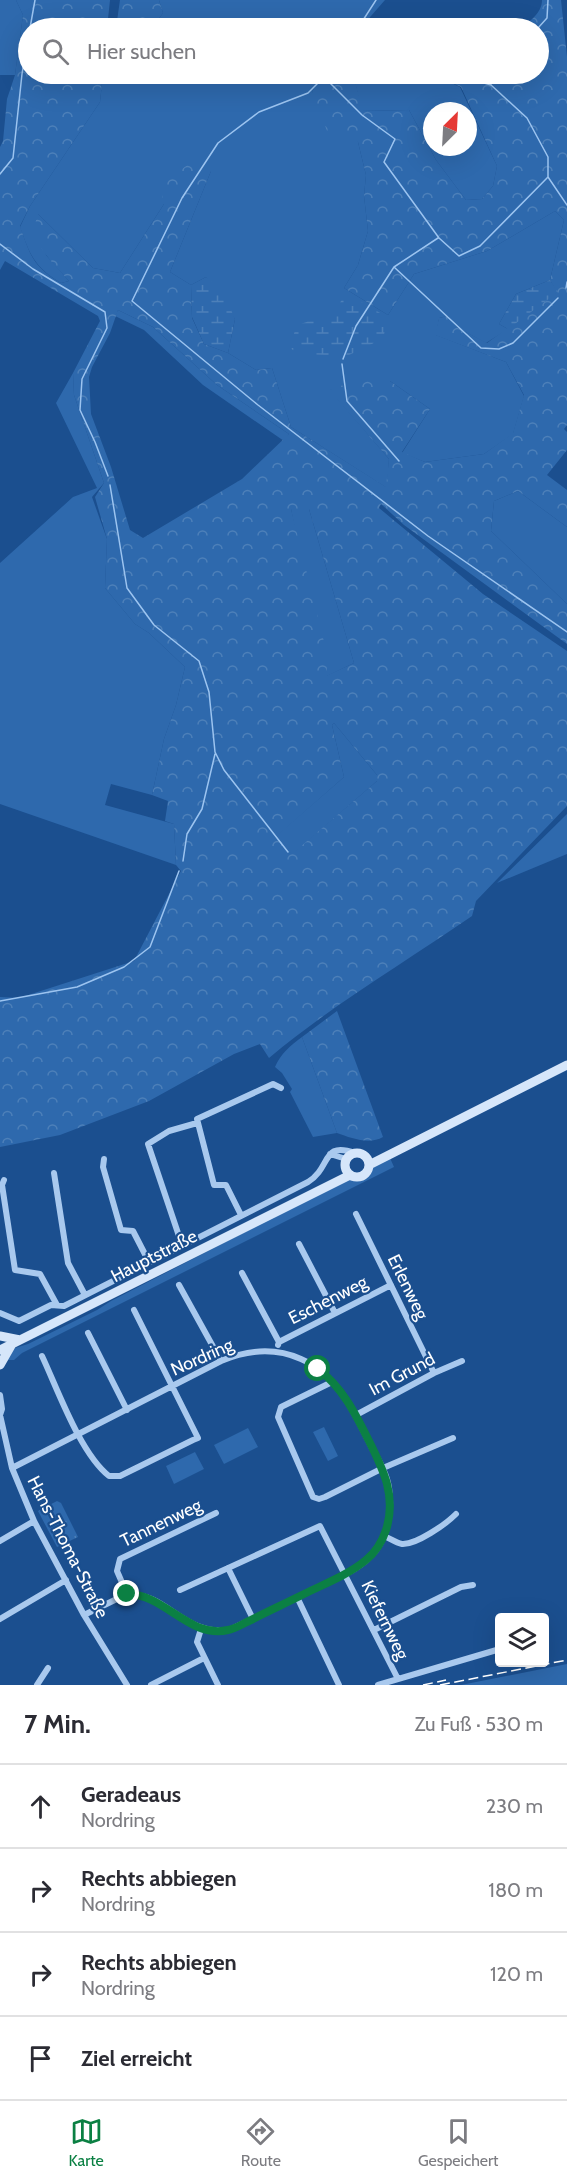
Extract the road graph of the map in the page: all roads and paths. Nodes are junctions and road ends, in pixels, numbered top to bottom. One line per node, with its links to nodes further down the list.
1 (567, 1065): 6 (street, Hauptstraße)
2 (281, 1088): 3 (street)
3 (197, 1123): 11 (street); 13 (street)
4 (330, 1154): 7 (street); 7 (street); 11 (street)
5 (104, 1159): 14 (street)
6 (367, 1161): 7 (street); 7 (street, Hauptstraße)
7 (349, 1163): 25 (street, Hauptstraße)
8 (54, 1173): 18 (street)
9 (4, 1180): 19 (street)
10 (356, 1214): 17 (street, Erlenweg)
11 (241, 1215): 13 (street)
12 (299, 1244): 22 (street)
13 (182, 1245): 14 (street)
14 (149, 1262): 18 (street)
15 (242, 1274): 26 (street)
16 (179, 1285): 30 (street)
17 (391, 1285): 22 (street, Eschenweg); 33 (street, Erlenweg)
18 (85, 1295): 19 (street)
19 (57, 1305): 21 (street)
20 (134, 1310): 35 (street)
21 (0, 1313)
22 (335, 1314): 26 (street, Eschenweg)
23 (88, 1333): 37 (street)
24 (0, 1336): 25 (street)
25 (16, 1342): 27 (street, Hauptstraße); 32 (street)
26 (279, 1342): 28 (street)
27 (0, 1350)
28 (275, 1351): 30 (street, Nordring); 34 (street, Nordring)
29 (42, 1356): 40 (street)
30 (221, 1361): 35 (street, Nordring)
31 (462, 1361): 33 (street, Im Grund)
32 (0, 1365)
33 (434, 1373): 39 (street, Im Grund)
34 (332, 1382): 39 (street, Nordring); 43 (street)
35 (172, 1386): 37 (street, Nordring); 40 (street)
36 (0, 1395): 38 (street, Hans-Thoma-Straße)
37 (128, 1410): 40 (street, Nordring)
38 (0, 1415): 42 (street, Hans-Thoma-Straße)
39 (356, 1416): 43 (street, Nordring)
40 (79, 1435): 42 (street, Nordring)
41 (453, 1438): 43 (street)
42 (12, 1468): 46 (street, Hans-Thoma-Straße)
43 (383, 1468): 47 (street, Nordring)
44 (216, 1513): 54 (street, Tannenweg)
45 (456, 1514): 47 (street)
46 (34, 1521): 48 (street); 51 (street, Hans-Thoma-Straße)
47 (384, 1536): 50 (street, Nordring)
48 (0, 1541)
49 (228, 1568): 50 (street, Kiefernweg); 53 (street); 58 (street)
50 (346, 1573): 55 (street, Nordring); 60 (street, Kiefernweg)
51 (66, 1580): 56 (street, Hans-Thoma-Straße); 57 (street)
52 (473, 1585): 60 (street)
53 (180, 1590)
54 (127, 1594): 56 (street); 59 (street)
55 (297, 1597): 58 (street, Nordring); 69 (street)
56 (84, 1615): 66 (street, Hans-Thoma-Straße)
57 (0, 1619)
58 (253, 1619): 59 (street, Nordring)
59 (201, 1629): 62 (street)
60 (374, 1630): 64 (street, Kiefernweg)
61 (495, 1650): 64 (street)
62 (204, 1658): 67 (street); 68 (street)
63 (48, 1668): 65 (street)
64 (398, 1679): 70 (street)
65 (37, 1685)
66 (127, 1685)
67 (151, 1685)
68 (218, 1685)
69 (339, 1685)
70 (378, 1685)

